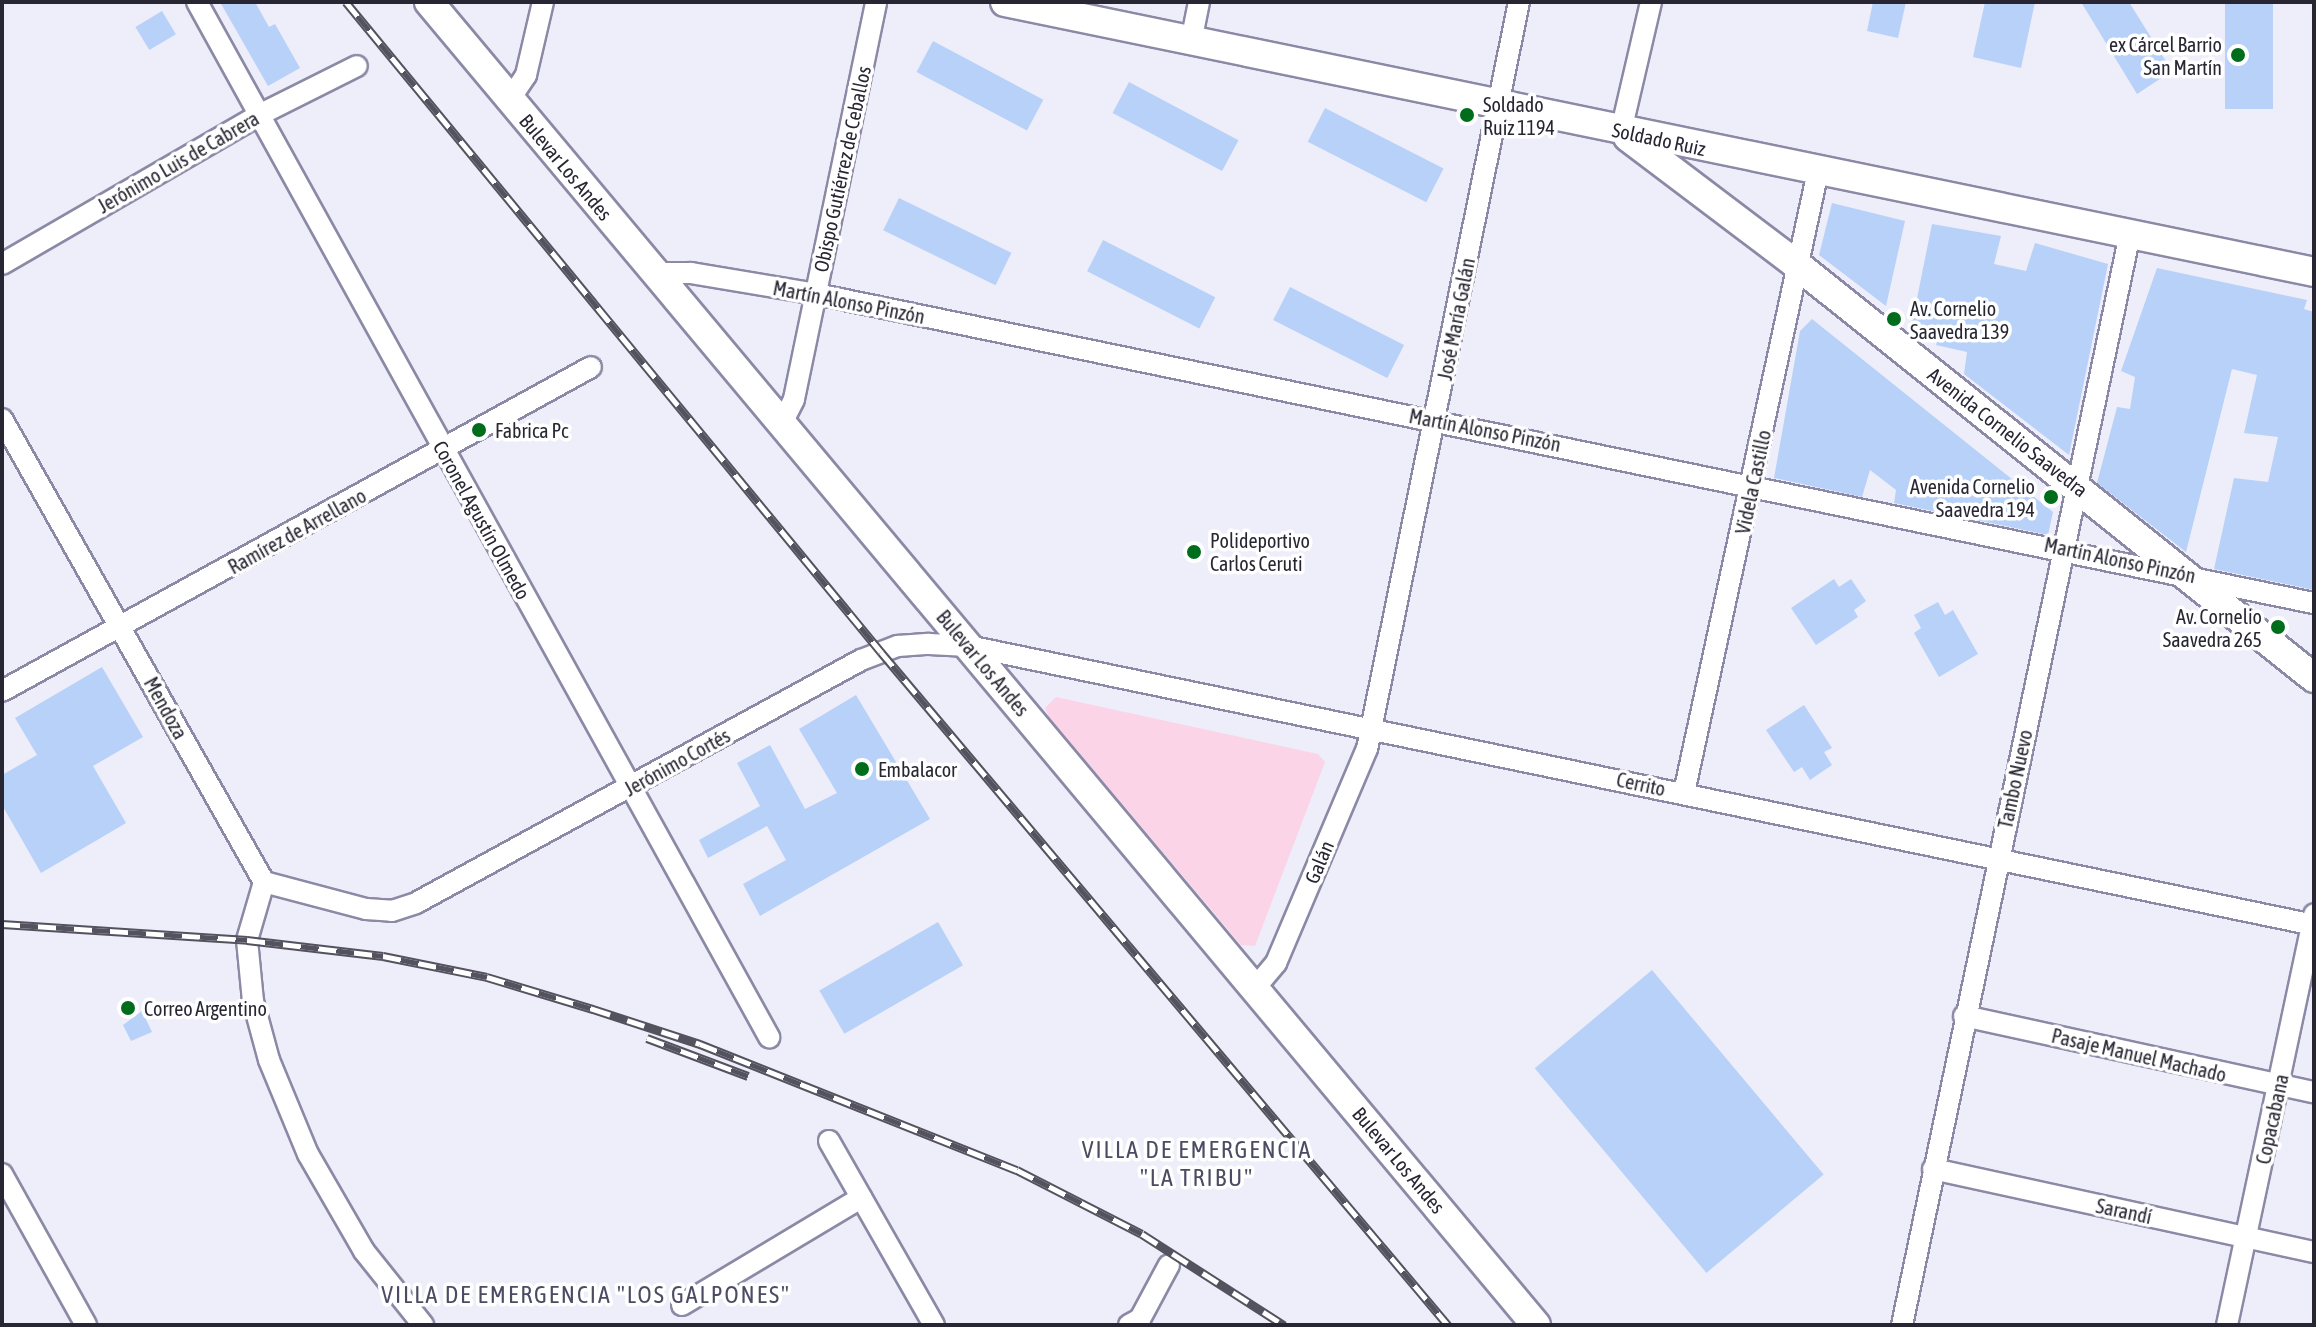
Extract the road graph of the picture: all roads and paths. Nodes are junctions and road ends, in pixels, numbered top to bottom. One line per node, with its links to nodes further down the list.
1 (197, 2): 13 (street, Coronel Agustín Olmedo)
2 (429, 2): 11 (main road, Bulevar Los Andes)
3 (543, 2): 11 (street)
4 (876, 2): 21 (street, Obispo Gutiérrez de Ceballos)
5 (1005, 2): 9 (main road, Soldado Ruiz)
6 (1199, 2): 9 (street)
7 (1519, 2): 12 (street, José María Galán)
8 (1651, 2): 14 (street)
9 (1191, 42): 12 (main road, Soldado Ruiz)
10 (357, 66): 13 (street, Jerónimo Luis de Cabrera)
11 (510, 99): 20 (main road, Bulevar Los Andes)
12 (1498, 105): 14 (main road, Soldado Ruiz); 24 (street, José María Galán)
13 (261, 114): 17 (street, Jerónimo Luis de Cabrera); 26 (street, Coronel Agustín Olmedo)
14 (1621, 131): 15 (main road, Soldado Ruiz); 18 (main road, Avenida Cornelio Saavedra)
15 (1818, 171): 16 (main road, Soldado Ruiz); 18 (street, Videla Castillo)
16 (2130, 234): 19 (main road, Soldado Ruiz); 28 (street, Tambo Nuevo)
17 (2, 264)
18 (1796, 264): 27 (street, Videla Castillo); 28 (main road, Avenida Cornelio Saavedra)
19 (2314, 272)
20 (653, 273): 21 (street, Martín Alonso Pinzón); 25 (main road, Bulevar Los Andes)
21 (816, 294): 24 (street, Martín Alonso Pinzón); 25 (street, Obispo Gutiérrez de Ceballos)
22 (591, 367): 26 (street, Ramírez de Arrellano)
23 (2, 419): 32 (street, Mendoza)
24 (1435, 421): 27 (street, Martín Alonso Pinzón); 36 (street, José María Galán)
25 (780, 427): 33 (main road, Bulevar Los Andes)
26 (443, 450): 32 (street, Ramírez de Arrellano); 37 (street, Coronel Agustín Olmedo)
27 (1754, 484): 29 (street, Martín Alonso Pinzón); 38 (street, Videla Castillo)
28 (2075, 486): 29 (street, Tambo Nuevo); 30 (main road, Avenida Cornelio Saavedra)
29 (2062, 547): 30 (street, Martín Alonso Pinzón); 39 (street, Tambo Nuevo)
30 (2190, 575): 31 (street, Martín Alonso Pinzón); 34 (main road, Avenida Cornelio Saavedra)
31 (2314, 603)
32 (121, 629): 35 (street, Ramírez de Arrellano); 40 (street, Mendoza)
33 (968, 646): 36 (street, Cerrito); 37 (street, Jerónimo Cortés); 42 (main road, Bulevar Los Andes)
34 (2314, 678)
35 (2, 691)
36 (1372, 729): 38 (street, Cerrito); 42 (street, Galán)
37 (631, 788): 40 (street, Jerónimo Cortés); 44 (street, Coronel Agustín Olmedo)
38 (1684, 793): 39 (street, Cerrito)
39 (1998, 860): 41 (street, Cerrito); 43 (street, Tambo Nuevo)
40 (264, 882): 56 (street)
41 (2313, 921): 45 (street, Copacabana)
42 (1255, 988): 59 (main road, Bulevar Los Andes)
43 (1964, 1016): 45 (street, Pasaje Manuel Machado); 48 (street, Tambo Nuevo)
44 (769, 1037)
45 (2280, 1086): 46 (street, Pasaje Manuel Machado); 51 (street, Copacabana)
46 (2314, 1092)
47 (829, 1141): 50 (street)
48 (1933, 1169): 51 (street, Sarandí); 60 (street, Tambo Nuevo)
49 (2, 1174): 55 (street)
50 (861, 1198): 54 (street); 57 (street)
51 (2246, 1237): 52 (street, Sarandí); 61 (street, Copacabana)
52 (2314, 1252)
53 (1169, 1265): 58 (street)
54 (682, 1305)
55 (85, 1325)
56 (423, 1325)
57 (934, 1325)
58 (1129, 1325)
59 (1536, 1325)
60 (1902, 1325)
61 (2227, 1325)

